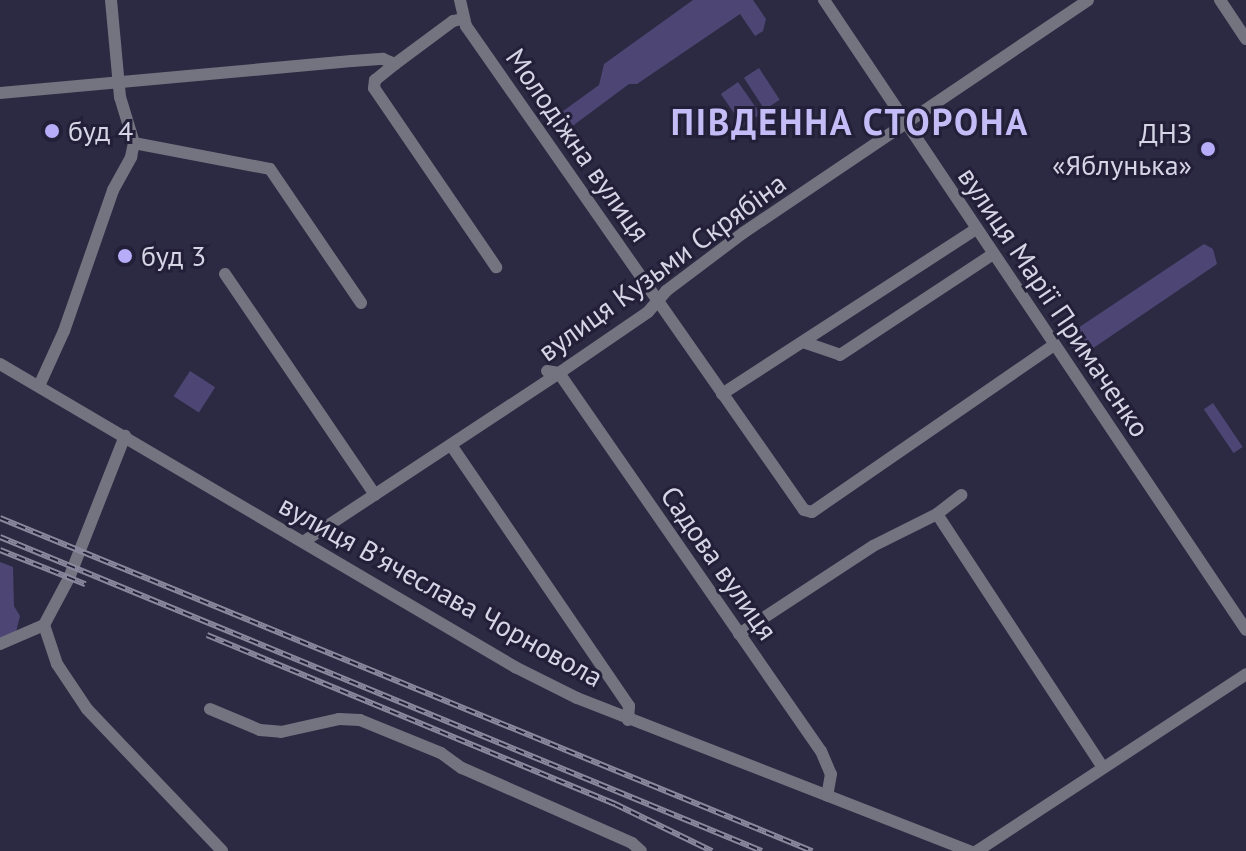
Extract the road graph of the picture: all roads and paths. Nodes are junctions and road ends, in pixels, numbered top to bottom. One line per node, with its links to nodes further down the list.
1 (111, 0): 9 (street)
2 (460, 0): 6 (street, Молодіжна вулиця)
3 (824, 0): 11 (street, вулиця Марії Примаченко)
4 (1088, 0): 11 (street, вулиця Кузьми Скрябіна)
5 (1220, 0): 7 (street)
6 (462, 19): 8 (street); 17 (street, Молодіжна вулиця)
7 (1246, 39)
8 (395, 64): 9 (street); 15 (street)
9 (118, 81): 10 (street); 12 (street)
10 (0, 93)
11 (905, 123): 13 (street, вулиця Марії Примаченко); 17 (street, вулиця Кузьми Скрябіна)
12 (134, 143): 18 (street); 23 (street)
13 (976, 229): 14 (street, вулиця Марії Примаченко); 19 (street)
14 (993, 254): 19 (street); 20 (street, вулиця Марії Примаченко)
15 (496, 267)
16 (225, 274): 27 (street)
17 (657, 301): 22 (street, вулиця Кузьми Скрябіна); 24 (street, Молодіжна вулиця)
18 (361, 303)
19 (803, 342): 24 (street)
20 (1054, 345): 24 (street, Молодіжна вулиця); 32 (street, вулиця Марії Примаченко)
21 (0, 364): 23 (street, вулиця Вʼячеслава Чорновола)
22 (553, 372): 26 (street, вулиця Кузьми Скрябіна); 33 (street, Садова вулиця)
23 (39, 386): 25 (street, вулиця Вʼячеслава Чорновола)
24 (722, 394)
25 (125, 436): 30 (street, вулиця Вʼячеслава Чорновола); 31 (street)
26 (451, 445): 27 (street, вулиця Кузьми Скрябіна); 37 (street)
27 (375, 495): 30 (street, вулиця Кузьми Скрябіна)
28 (961, 495): 29 (street)
29 (937, 514): 33 (street); 38 (street)
30 (303, 542): 37 (street, вулиця Вʼячеслава Чорновола)
31 (44, 625): 34 (street); 40 (street)
32 (1246, 630)
33 (739, 634): 39 (street, Садова вулиця)
34 (0, 644)
35 (1246, 674): 38 (street)
36 (210, 709): 41 (street)
37 (628, 720): 39 (street, вулиця Вʼячеслава Чорновола)
38 (1103, 768): 43 (street)
39 (827, 796): 42 (street, вулиця Вʼячеслава Чорновола)
40 (222, 851)
41 (641, 851)
42 (970, 851)
43 (977, 851)

